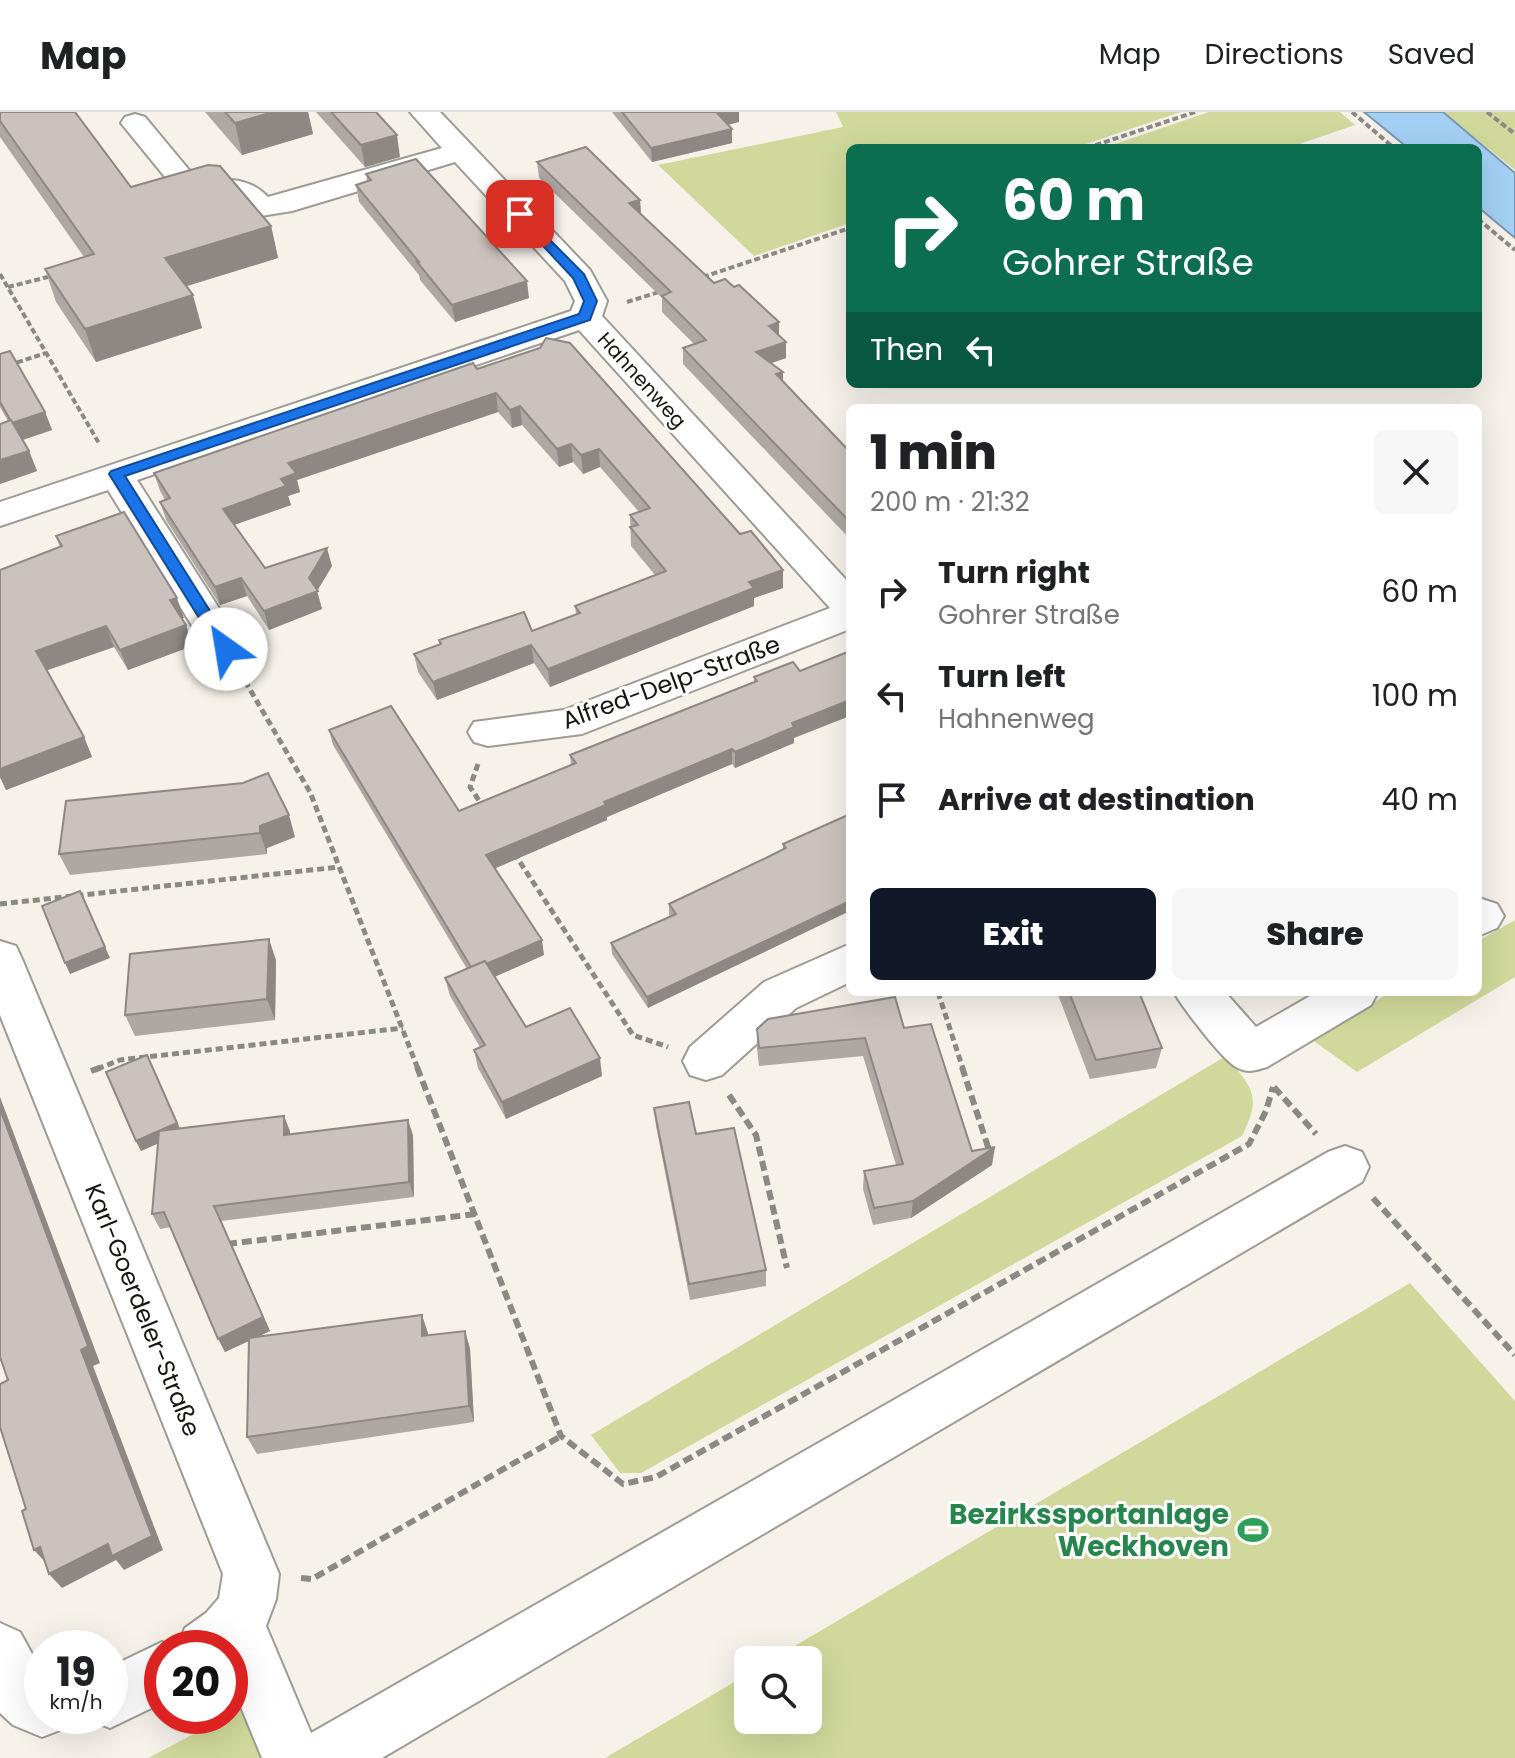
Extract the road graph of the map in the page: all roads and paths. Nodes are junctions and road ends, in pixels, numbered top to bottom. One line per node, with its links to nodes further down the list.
1 (424, 112): 9 (street, Hahnenweg)
2 (1195, 112): 7 (path)
3 (1352, 112): 8 (path)
4 (1487, 112): 6 (path)
5 (135, 123): 9 (street)
6 (1515, 134)
7 (1099, 144)
8 (1389, 144)
9 (462, 151): 18 (street, Hahnenweg)
10 (1482, 222): 12 (path)
11 (846, 229): 15 (path)
12 (1515, 250)
13 (64, 272): 16 (path)
14 (0, 274): 16 (path)
15 (689, 282)
16 (8, 287): 19 (path)
17 (660, 292): 18 (path)
18 (585, 317): 21 (street); 23 (street, Hahnenweg)
19 (46, 353): 20 (path); 21 (path)
20 (0, 368)
21 (116, 474): 22 (street); 25 (street)
22 (0, 514)
23 (846, 603)
24 (846, 617): 26 (street, Alfred-Delp-Straße)
25 (226, 649): 29 (path)
26 (488, 732): 27 (path)
27 (487, 813)
28 (513, 852): 37 (path)
29 (339, 867): 30 (path); 36 (path)
30 (0, 904)
31 (0, 959): 39 (street, Karl-Goerdeler-Straße)
32 (846, 964): 37 (street)
33 (939, 996): 40 (path)
34 (1200, 996): 38 (street)
35 (1350, 996): 38 (street)
36 (403, 1028): 39 (path); 42 (path)
37 (706, 1061): 44 (path)
38 (1262, 1070): 41 (path); 46 (path)
39 (52, 1086): 47 (street, Karl-Goerdeler-Straße)
40 (989, 1150)
41 (1345, 1167): 45 (path); 51 (street)
42 (476, 1214): 43 (path); 46 (path)
43 (221, 1245)
44 (787, 1268)
45 (1515, 1355)
46 (561, 1436): 47 (path)
47 (231, 1616): 50 (street, Karl-Goerdeler-Straße)
48 (0, 1652): 49 (street)
49 (24, 1695)
50 (292, 1758)
51 (325, 1758)

